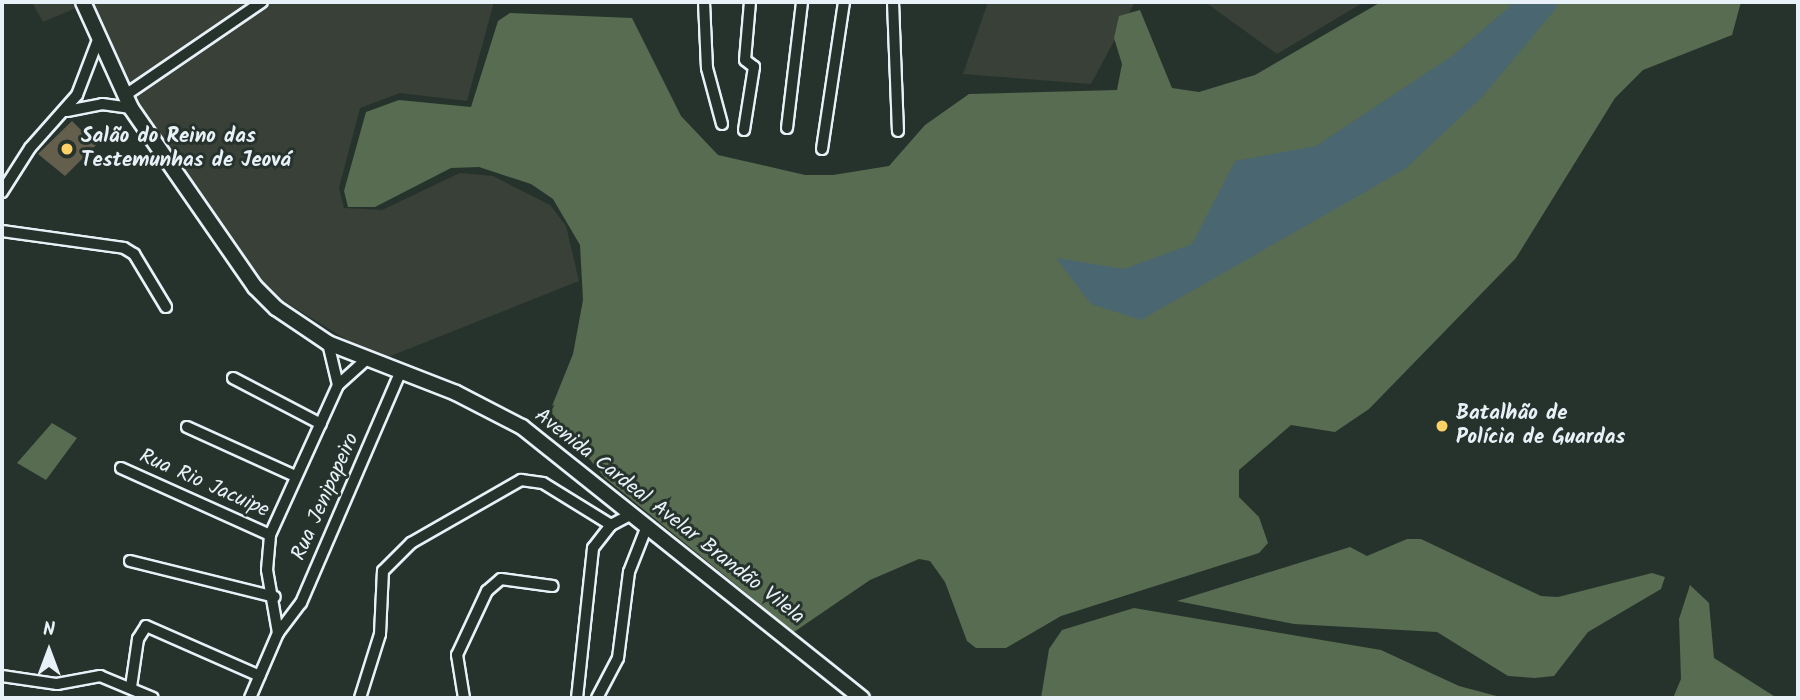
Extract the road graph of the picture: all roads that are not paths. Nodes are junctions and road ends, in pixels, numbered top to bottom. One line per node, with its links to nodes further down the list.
1 (83, 2): 8 (main road, Avenida Cardeal Avelar Brandão Vilela)
2 (262, 2): 9 (street)
3 (704, 2): 11 (street)
4 (750, 2): 13 (street)
5 (802, 2): 12 (street)
6 (844, 2): 15 (street)
7 (893, 2): 14 (street)
8 (98, 40): 9 (main road, Avenida Cardeal Avelar Brandão Vilela); 10 (street)
9 (127, 102): 10 (street); 19 (main road, Avenida Cardeal Avelar Brandão Vilela)
10 (67, 111): 16 (street)
11 (722, 124)
12 (787, 128)
13 (744, 130)
14 (898, 131)
15 (822, 149)
16 (2, 192)
17 (2, 231): 18 (street)
18 (166, 307)
19 (328, 342): 20 (main road, Avenida Cardeal Avelar Brandão Vilela); 23 (street)
20 (368, 358): 21 (main road, Avenida Cardeal Avelar Brandão Vilela); 23 (street)
21 (401, 371): 28 (main road, Avenida Cardeal Avelar Brandão Vilela); 35 (street, Rua Jenipapeiro)
22 (233, 378): 24 (street)
23 (338, 385): 24 (street)
24 (321, 424): 27 (street)
25 (187, 427): 27 (street)
26 (121, 468): 31 (street, Rua Rio Jacuipe)
27 (295, 476): 31 (street)
28 (632, 514): 29 (street); 30 (main road, Avenida Cardeal Avelar Brandão Vilela)
29 (611, 525): 41 (street); 43 (street)
30 (647, 526): 44 (street); 45 (main road, Avenida Cardeal Avelar Brandão Vilela)
31 (270, 535): 34 (street)
32 (130, 561): 34 (street)
33 (553, 586): 42 (street)
34 (275, 597): 35 (street)
35 (278, 633): 37 (street)
36 (2, 676): 38 (street)
37 (260, 676): 38 (street); 40 (street)
38 (131, 687): 39 (street)
39 (153, 698)
40 (250, 698)
41 (360, 698)
42 (464, 698)
43 (578, 698)
44 (597, 698)
45 (862, 698)

